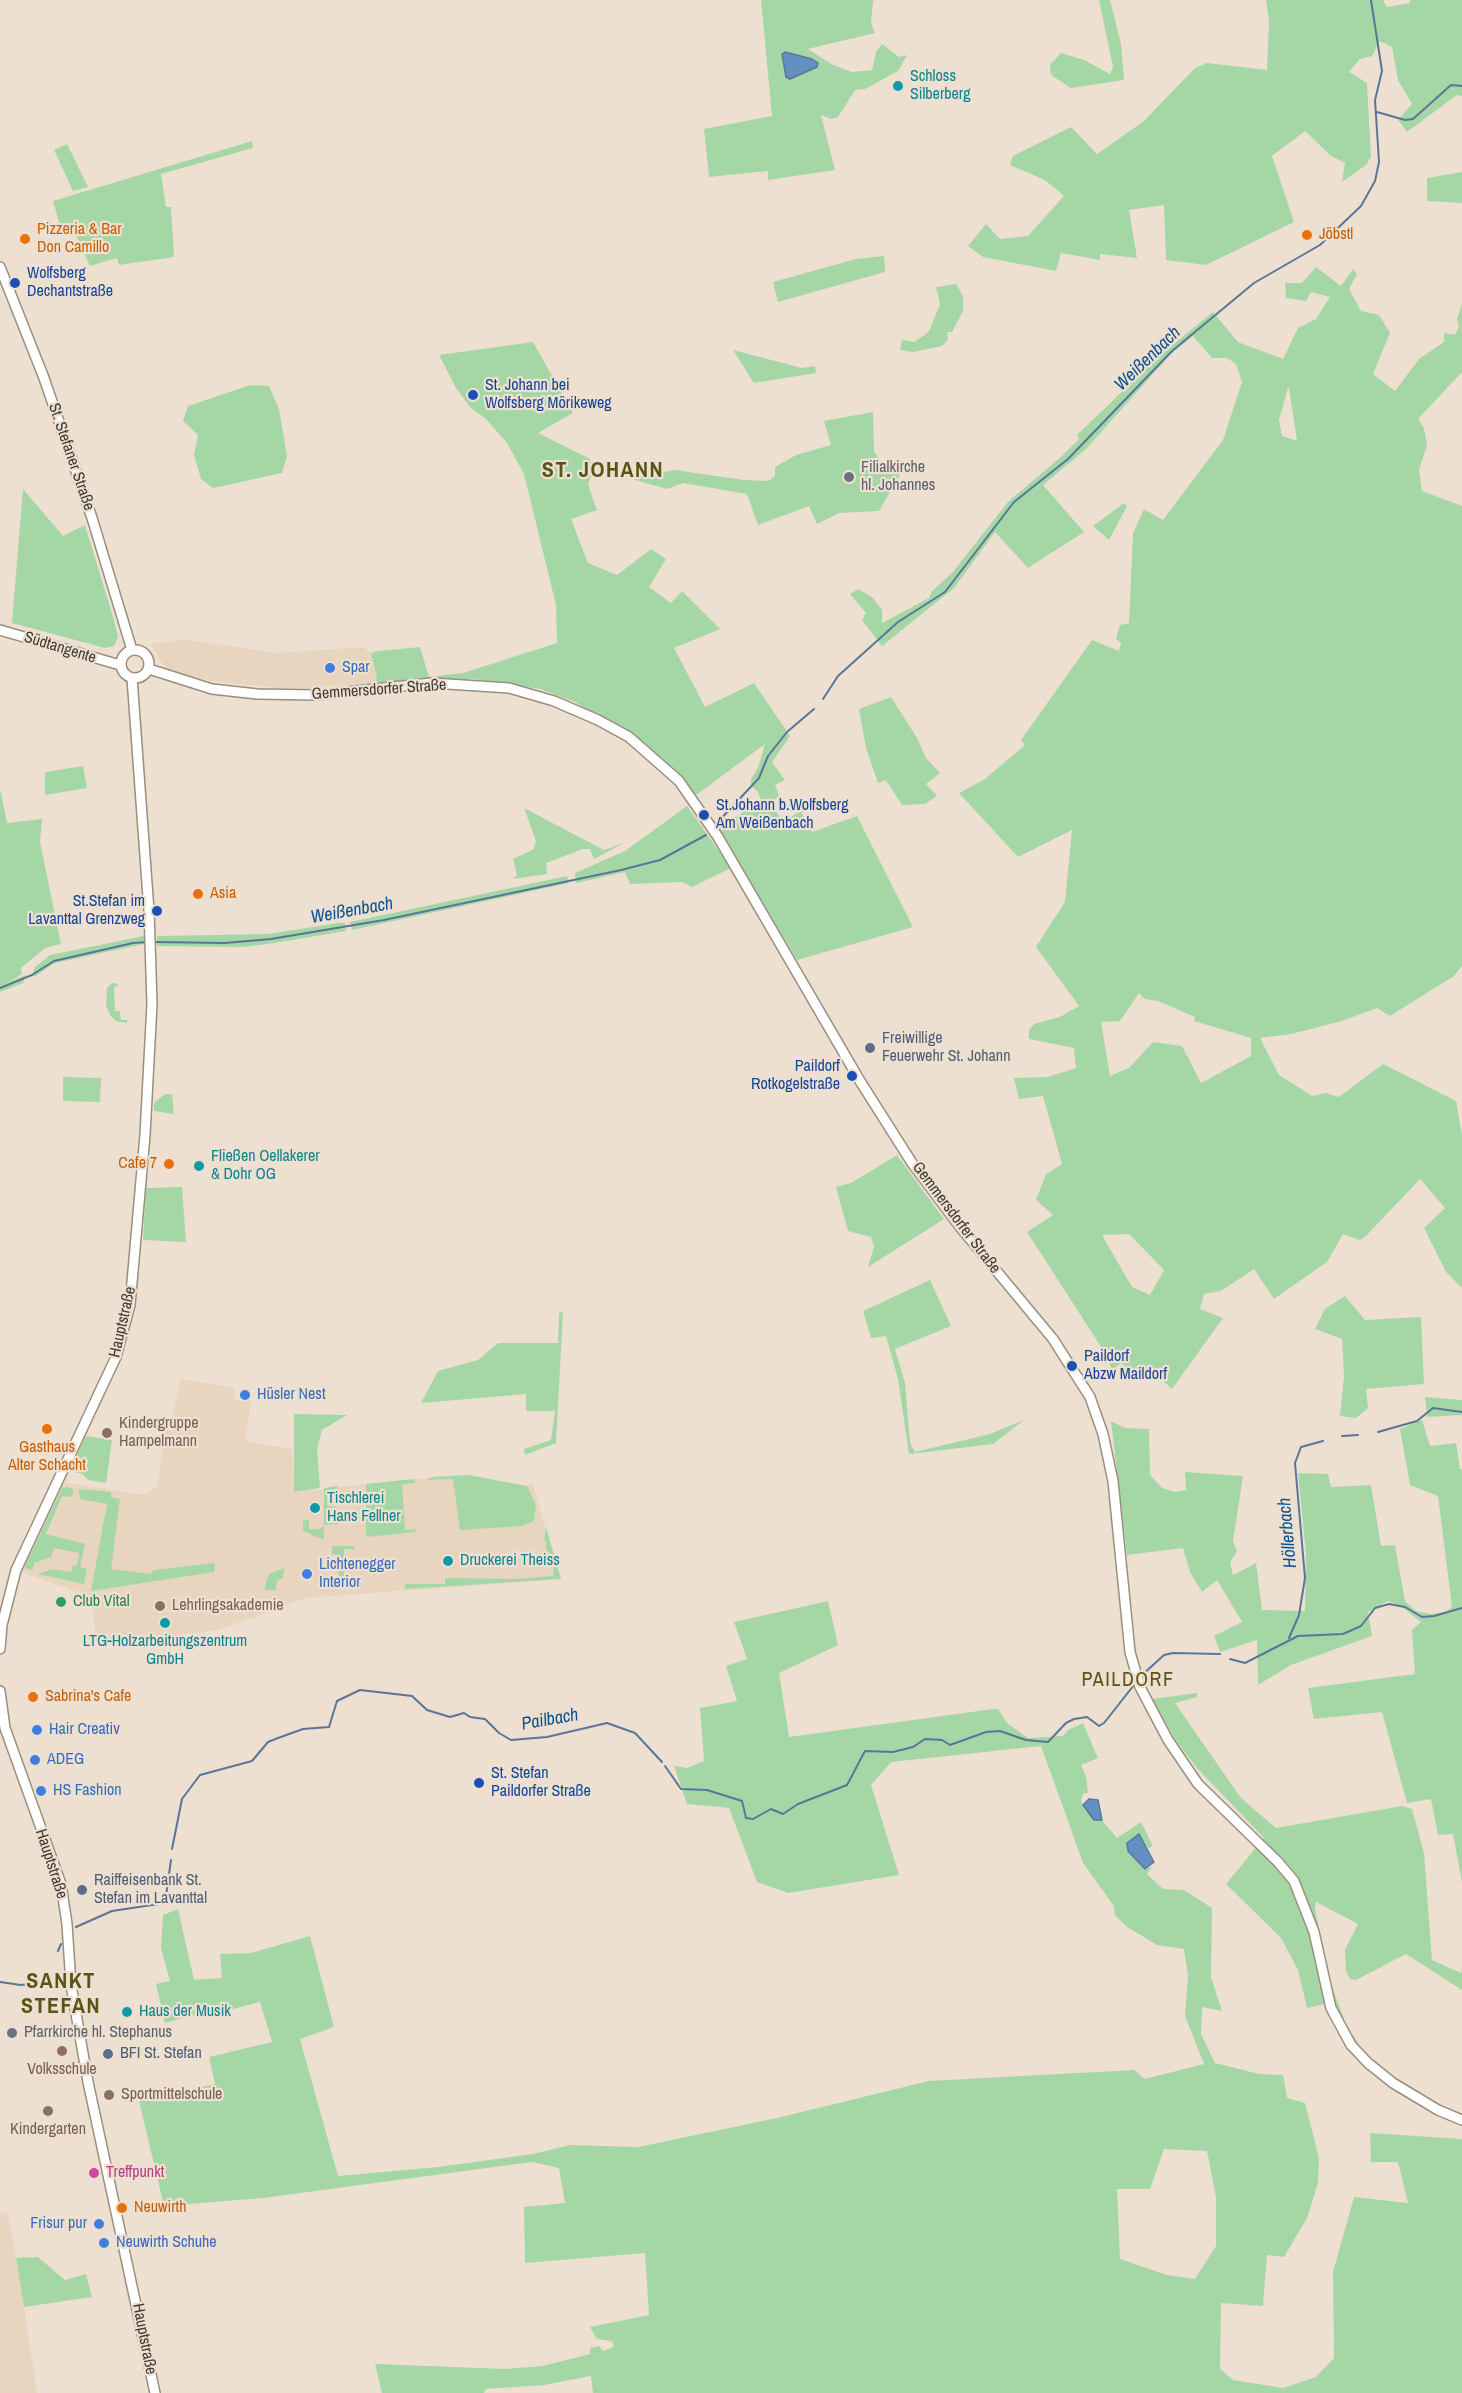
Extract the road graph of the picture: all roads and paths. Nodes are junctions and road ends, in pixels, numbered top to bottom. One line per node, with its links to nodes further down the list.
1 (0, 267): 3 (main road, St. Stefaner Straße)
2 (0, 630): 4 (main road, Südtangente)
3 (132, 650): 4 (main road); 5 (main road)
4 (120, 665): 6 (main road)
5 (148, 669): 6 (main road); 9 (main road, Gemmersdorfer Straße)
6 (132, 678): 7 (main road, Hauptstraße)
7 (0, 1649)
8 (0, 1691): 10 (main road, Hauptstraße)
9 (1462, 2120)
10 (155, 2393)

